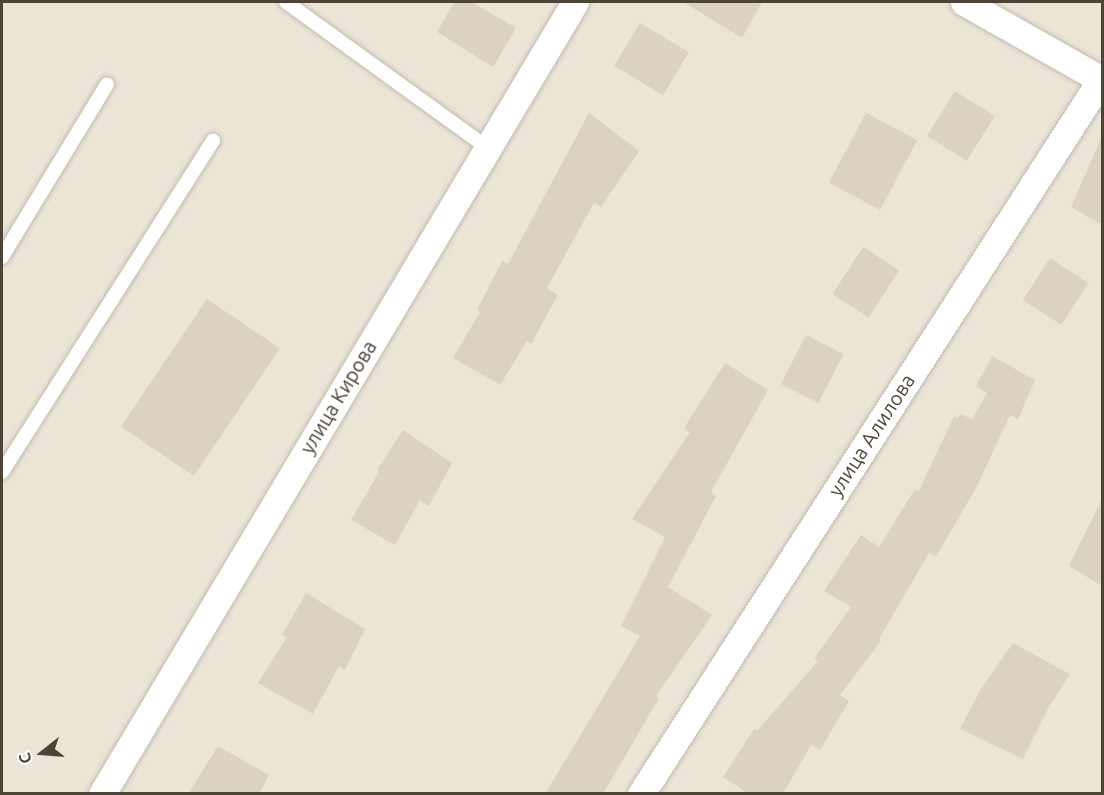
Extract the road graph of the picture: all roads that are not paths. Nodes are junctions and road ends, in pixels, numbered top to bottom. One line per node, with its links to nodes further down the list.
1 (286, 2): 7 (lane)
2 (575, 2): 7 (street, улица Кирова)
3 (964, 2): 4 (street)
4 (1102, 79): 11 (street, улица Алилова)
5 (107, 84): 8 (lane)
6 (213, 141): 9 (lane)
7 (486, 147): 10 (street, улица Кирова)
8 (2, 257)
9 (2, 472)
10 (102, 794)
11 (641, 794)

